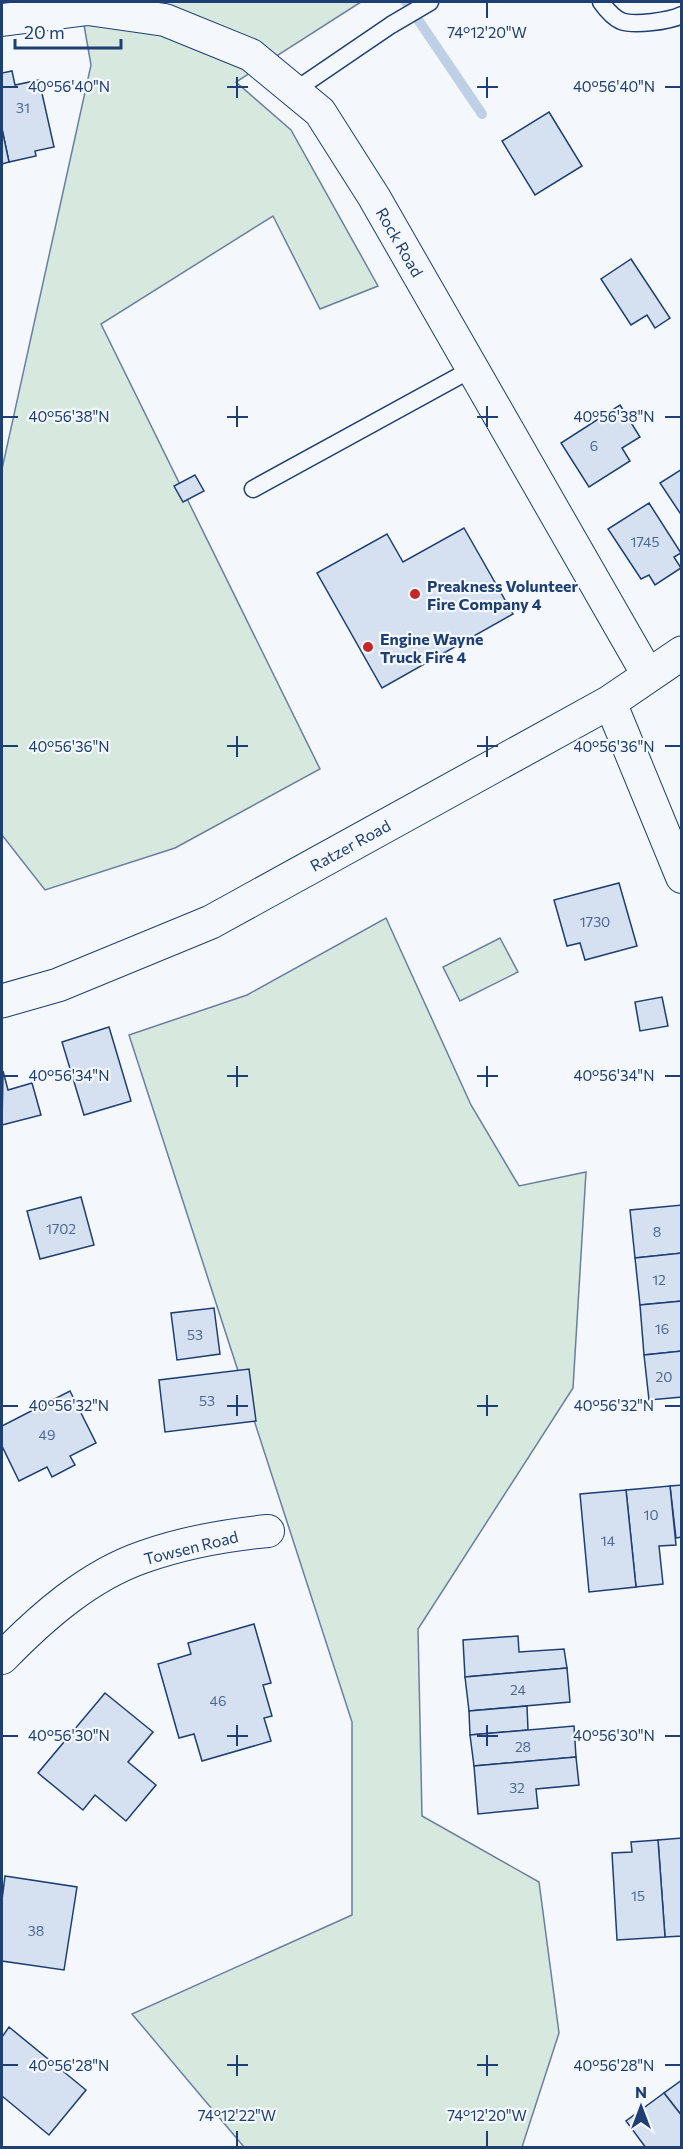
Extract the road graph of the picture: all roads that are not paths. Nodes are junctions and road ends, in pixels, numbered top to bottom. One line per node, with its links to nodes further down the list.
1 (430, 2): 5 (lane)
2 (601, 2): 3 (lane)
3 (681, 15)
4 (2, 20): 5 (street, Rock Road)
5 (294, 91): 6 (street, Rock Road)
6 (472, 369): 7 (lane); 9 (street, Rock Road)
7 (252, 489)
8 (681, 653): 9 (main road, Ratzer Road)
9 (648, 675): 10 (main road, Ratzer Road)
10 (610, 702): 11 (street); 12 (main road, Ratzer Road)
11 (681, 877)
12 (2, 1001)
13 (268, 1531): 14 (street, Towsen Road)
14 (2, 1658)

